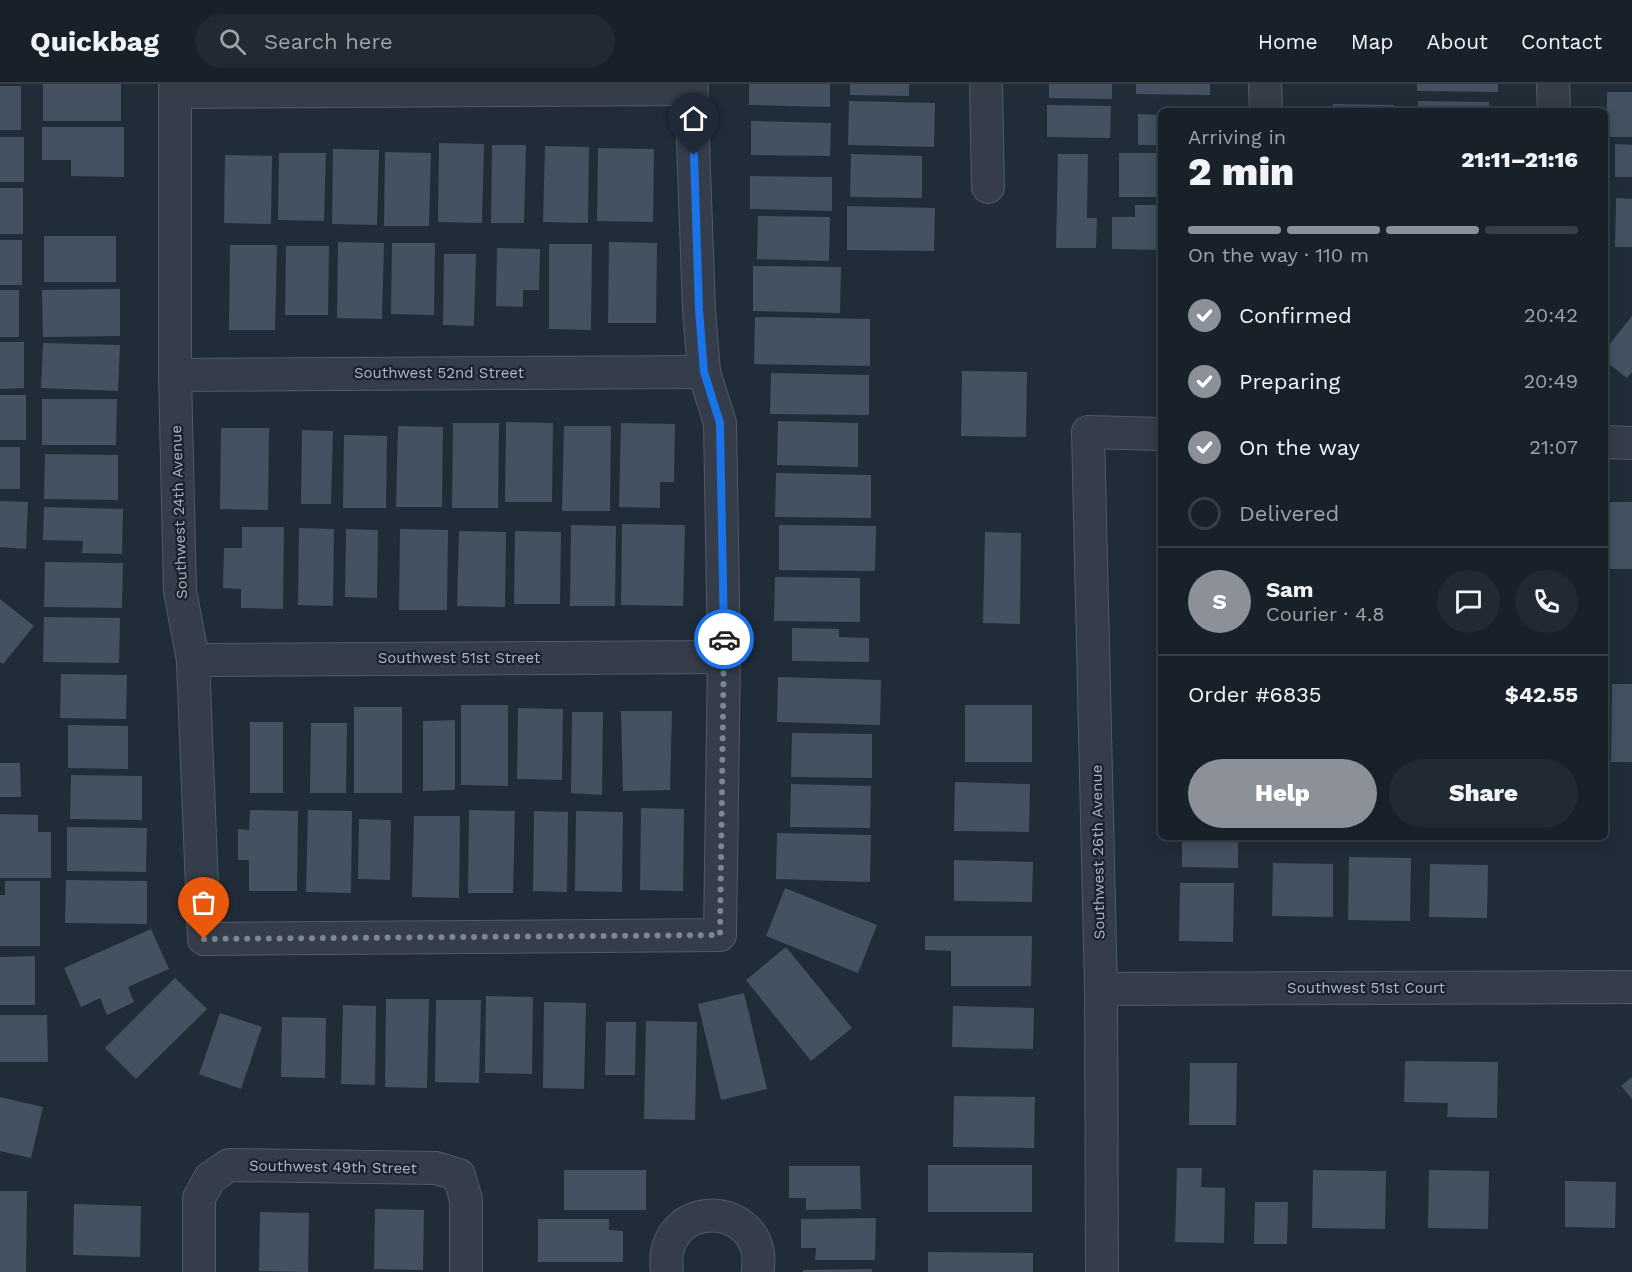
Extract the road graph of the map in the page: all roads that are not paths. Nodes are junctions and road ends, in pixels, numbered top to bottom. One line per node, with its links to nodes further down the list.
1 (986, 84): 8 (street)
2 (1265, 84): 6 (street)
3 (1553, 84): 7 (street)
4 (692, 86): 5 (street); 9 (street)
5 (176, 88): 10 (street, Southwest 24th Avenue)
6 (1266, 108)
7 (1554, 108)
8 (988, 187)
9 (704, 372): 10 (street, Southwest 52nd Street); 14 (street)
10 (175, 375): 15 (street, Southwest 24th Avenue)
11 (1158, 434): 17 (street, Southwest 26th Avenue)
12 (1608, 442): 13 (street)
13 (1632, 443)
14 (724, 657): 15 (street, Southwest 51st Street); 15 (street, Southwest 24th Avenue)
15 (193, 660)
16 (1632, 987): 17 (street, Southwest 51st Court)
17 (1101, 989): 22 (street, Southwest 26th Avenue)
18 (199, 1272): 19 (street, Southwest 49th Street)
19 (466, 1272)
20 (667, 1272): 21 (street)
21 (758, 1272)
22 (1102, 1272)

